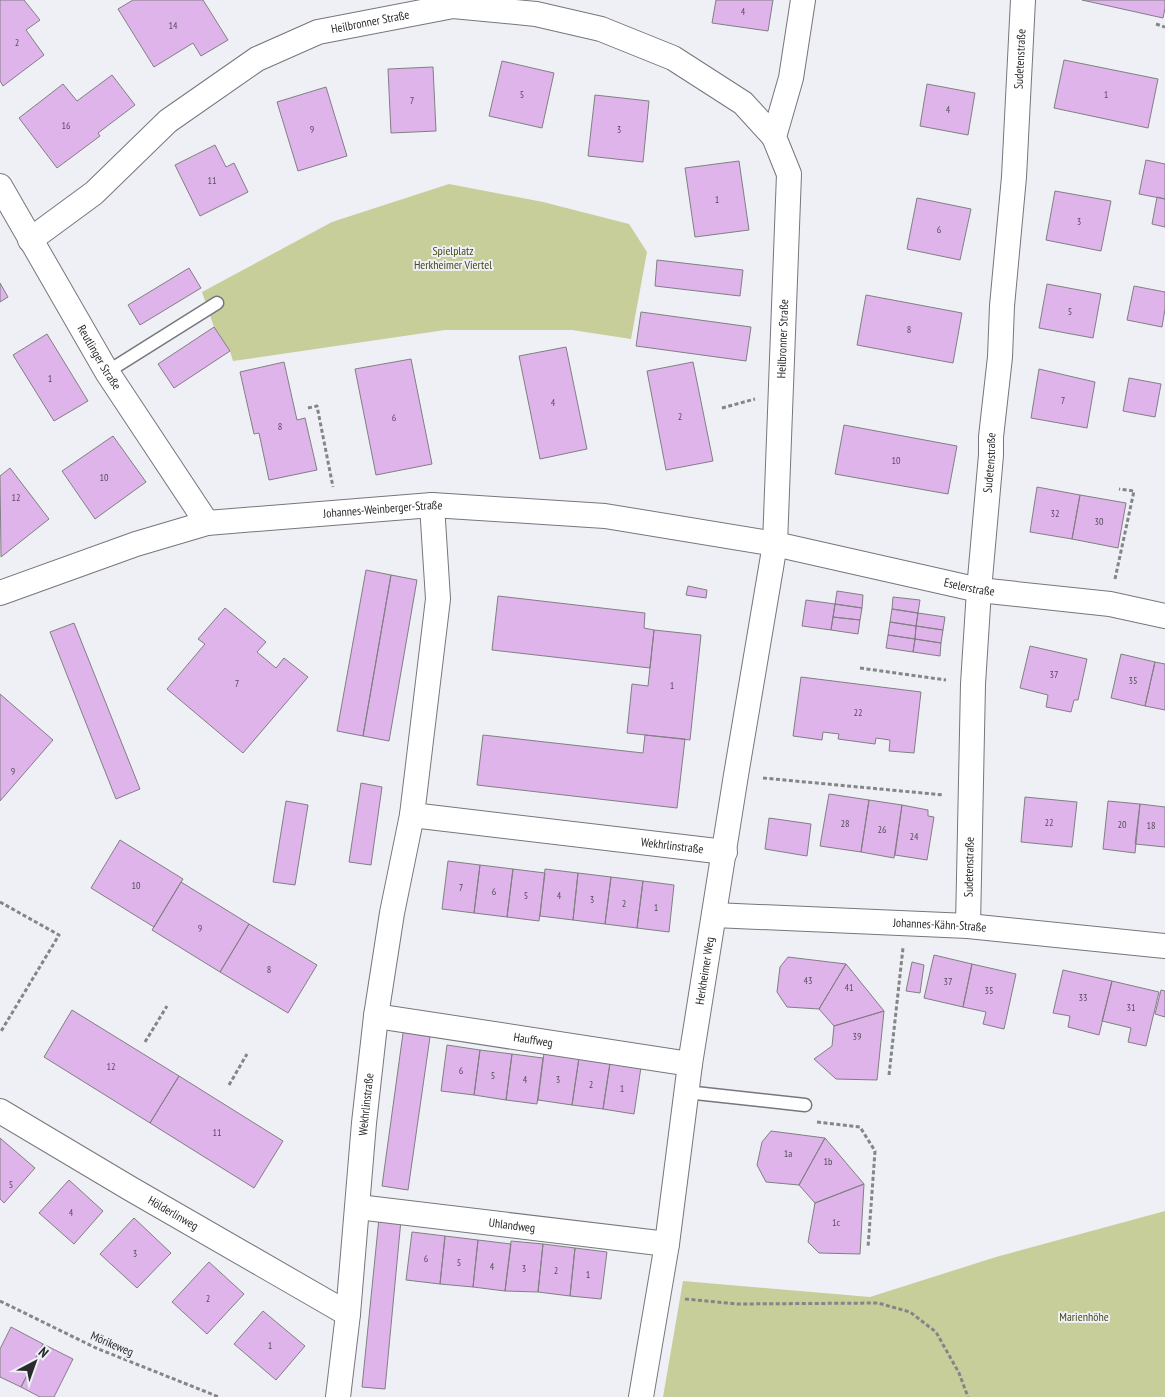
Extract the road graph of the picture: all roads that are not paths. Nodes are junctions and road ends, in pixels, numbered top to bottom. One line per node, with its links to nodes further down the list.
1 (804, 0): 3 (street)
2 (1023, 0): 11 (street, Sudetenstraße)
3 (774, 137): 5 (street, Heilbronner Straße); 10 (street, Heilbronner Straße)
4 (0, 186): 5 (street, Reutlinger Straße)
5 (30, 240): 7 (street, Reutlinger Straße)
6 (217, 303): 7 (lane)
7 (107, 372): 9 (street, Reutlinger Straße)
8 (432, 505): 9 (street, Johannes-Weinberger-Straße); 10 (street, Johannes-Weinberger-Straße); 14 (street, Wekhrlinstraße)
9 (207, 523): 12 (street, Johannes-Weinberger-Straße)
10 (776, 544): 11 (street, Eselerstraße); 15 (street, Herkheimer Weg)
11 (979, 590): 13 (street, Eselerstraße); 17 (street, Sudetenstraße)
12 (0, 593)
13 (1165, 616)
14 (412, 814): 15 (street, Wekhrlinstraße); 19 (street, Wekhrlinstraße)
15 (725, 852): 16 (street, Herkheimer Weg)
16 (714, 915): 17 (street, Johannes-Kähn-Straße); 20 (street, Herkheimer Weg)
17 (968, 926): 18 (street, Johannes-Kähn-Straße)
18 (1165, 946)
19 (376, 1016): 20 (street, Hauffweg); 24 (street, Wekhrlinstraße)
20 (690, 1064): 21 (street, Herkheimer Weg)
21 (686, 1092): 22 (lane); 25 (street, Herkheimer Weg)
22 (805, 1105)
23 (0, 1111): 26 (street, Hölderlinweg)
24 (358, 1207): 25 (street, Uhlandweg); 26 (street, Wekhrlinstraße)
25 (666, 1244): 28 (street, Herkheimer Weg)
26 (348, 1314): 27 (street, Wekhrlinstraße)
27 (338, 1397)
28 (641, 1397)

